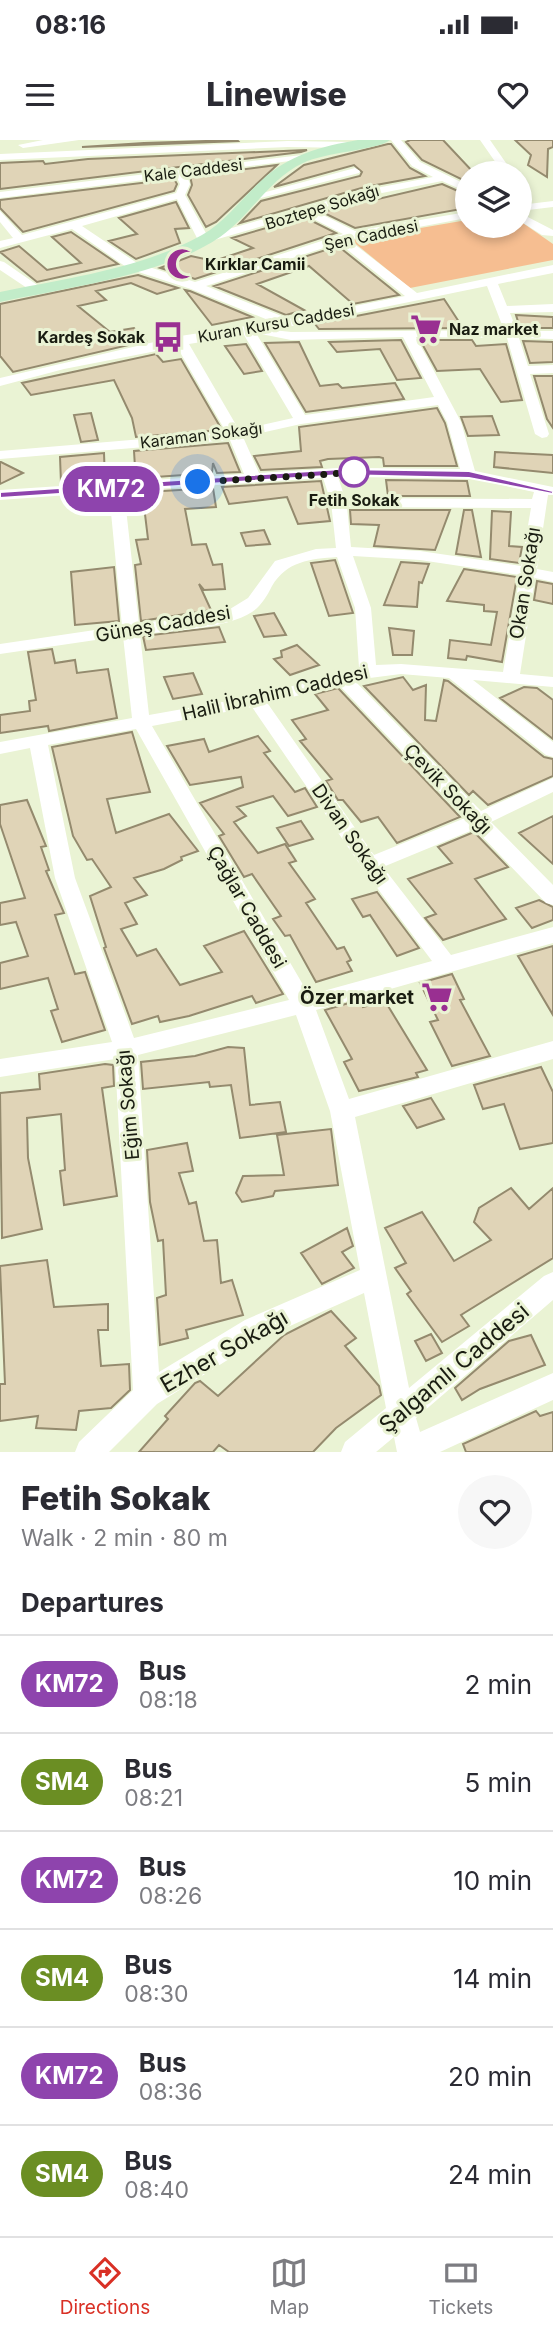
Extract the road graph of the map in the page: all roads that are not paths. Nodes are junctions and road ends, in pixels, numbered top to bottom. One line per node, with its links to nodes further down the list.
1 (74, 140): 6 (street)
2 (384, 140): 5 (main road, Kale Caddesi)
3 (396, 140): 13 (street)
4 (485, 140): 10 (street)
5 (368, 141): 8 (main road, Kale Caddesi)
6 (0, 147)
7 (306, 156): 8 (main road, Kale Caddesi); 12 (street, Kale Caddesi); 18 (main road)
8 (347, 156): 11 (street); 15 (street); 18 (street)
9 (0, 157): 11 (street)
10 (500, 161)
11 (124, 165): 12 (street, Kale Caddesi); 16 (street, Kale Caddesi)
12 (180, 172): 17 (street)
13 (442, 178): 14 (street); 15 (street, Boztepe Sokağı)
14 (455, 184)
15 (376, 191): 21 (street, Boztepe Sokağı)
16 (0, 195)
17 (180, 195): 25 (street); 29 (street)
18 (253, 197): 29 (main road)
19 (553, 204): 20 (street)
20 (532, 207)
21 (306, 211): 27 (street); 29 (street, Boztepe Sokağı)
22 (0, 214): 28 (street)
23 (455, 217): 27 (street, Şen Caddesi)
24 (532, 224): 26 (street)
25 (74, 225): 28 (street); 32 (street)
26 (553, 233)
27 (347, 237): 35 (street, Şen Caddesi); 37 (street)
28 (20, 240): 30 (street)
29 (204, 240): 32 (main road)
30 (0, 245)
31 (0, 265): 36 (street)
32 (132, 266): 35 (street); 36 (main road)
33 (553, 268): 34 (street, Kuran Kursu Caddesi)
34 (491, 281): 37 (street, Kuran Kursu Caddesi); 40 (street)
35 (195, 286): 41 (street)
36 (37, 289): 38 (main road)
37 (413, 296): 41 (street, Kuran Kursu Caddesi)
38 (0, 297)
39 (553, 308): 40 (street)
40 (502, 310): 44 (street)
41 (287, 323): 42 (street, Kuran Kursu Caddesi)
42 (251, 330): 43 (street); 46 (street, Kuran Kursu Caddesi); 51 (street)
43 (407, 333): 44 (street); 50 (street)
44 (512, 335): 45 (street); 48 (street)
45 (553, 335)
46 (180, 340): 49 (street, Kuran Kursu Caddesi); 53 (street)
47 (553, 369): 48 (street)
48 (523, 370): 52 (street)
49 (1, 379)
50 (442, 400): 51 (street, Karaman Sokağı); 56 (street)
51 (302, 420): 53 (street, Karaman Sokağı)
52 (542, 434)
53 (235, 435): 54 (street, Karaman Sokağı); 57 (street)
54 (0, 455)
55 (329, 473): 56 (street); 57 (street); 61 (street)
56 (469, 474): 59 (street)
57 (253, 477): 58 (street)
58 (116, 489): 60 (street); 65 (street, Çağlar Caddesi)
59 (544, 494): 61 (street); 63 (street, Okan Sokağı)
60 (0, 495)
61 (339, 502): 62 (street)
62 (344, 553): 63 (street, Güneş Caddesi); 65 (street, Güneş Caddesi); 67 (street)
63 (527, 572): 64 (street, Güneş Caddesi); 69 (street, Okan Sokağı)
64 (553, 577)
65 (131, 630): 66 (street, Güneş Caddesi); 73 (street, Çağlar Caddesi)
66 (0, 649)
67 (368, 671): 68 (street, Halil İbrahim Caddesi); 70 (street, Halil İbrahim Caddesi)
68 (453, 674): 69 (street, Halil İbrahim Caddesi); 76 (street)
69 (511, 678): 71 (street, Halil İbrahim Caddesi)
70 (344, 679): 72 (street, Halil İbrahim Caddesi); 78 (street, Çevik Sokağı)
71 (553, 682)
72 (257, 701): 73 (street, Halil İbrahim Caddesi); 79 (street, Divan Sokağı)
73 (141, 722): 74 (street, Halil İbrahim Caddesi); 83 (street, Çağlar Caddesi)
74 (38, 742): 75 (street, Halil İbrahim Caddesi); 84 (street, Eğim Sokağı)
75 (0, 748)
76 (553, 751)
77 (553, 784): 78 (street)
78 (478, 820): 79 (street); 80 (street, Çevik Sokağı)
79 (370, 864): 82 (street, Divan Sokağı)
80 (553, 898)
81 (553, 935): 82 (street)
82 (446, 964): 83 (street)
83 (303, 1005): 84 (street); 87 (street, Çağlar Caddesi)
84 (126, 1049): 86 (street); 91 (street, Eğim Sokağı)
85 (553, 1050): 87 (street)
86 (0, 1068)
87 (342, 1111): 88 (street, Çağlar Caddesi)
88 (376, 1275): 91 (street, Ezher Sokağı); 92 (street, Çağlar Caddesi)
89 (553, 1284): 92 (street, Şalgamlı Caddesi)
90 (553, 1386): 93 (street)
91 (147, 1395): 94 (street, Ezher Sokağı)
92 (400, 1412): 93 (street, Çağlar Caddesi); 95 (street, Şalgamlı Caddesi)
93 (412, 1451)
94 (89, 1452)
95 (355, 1452)

